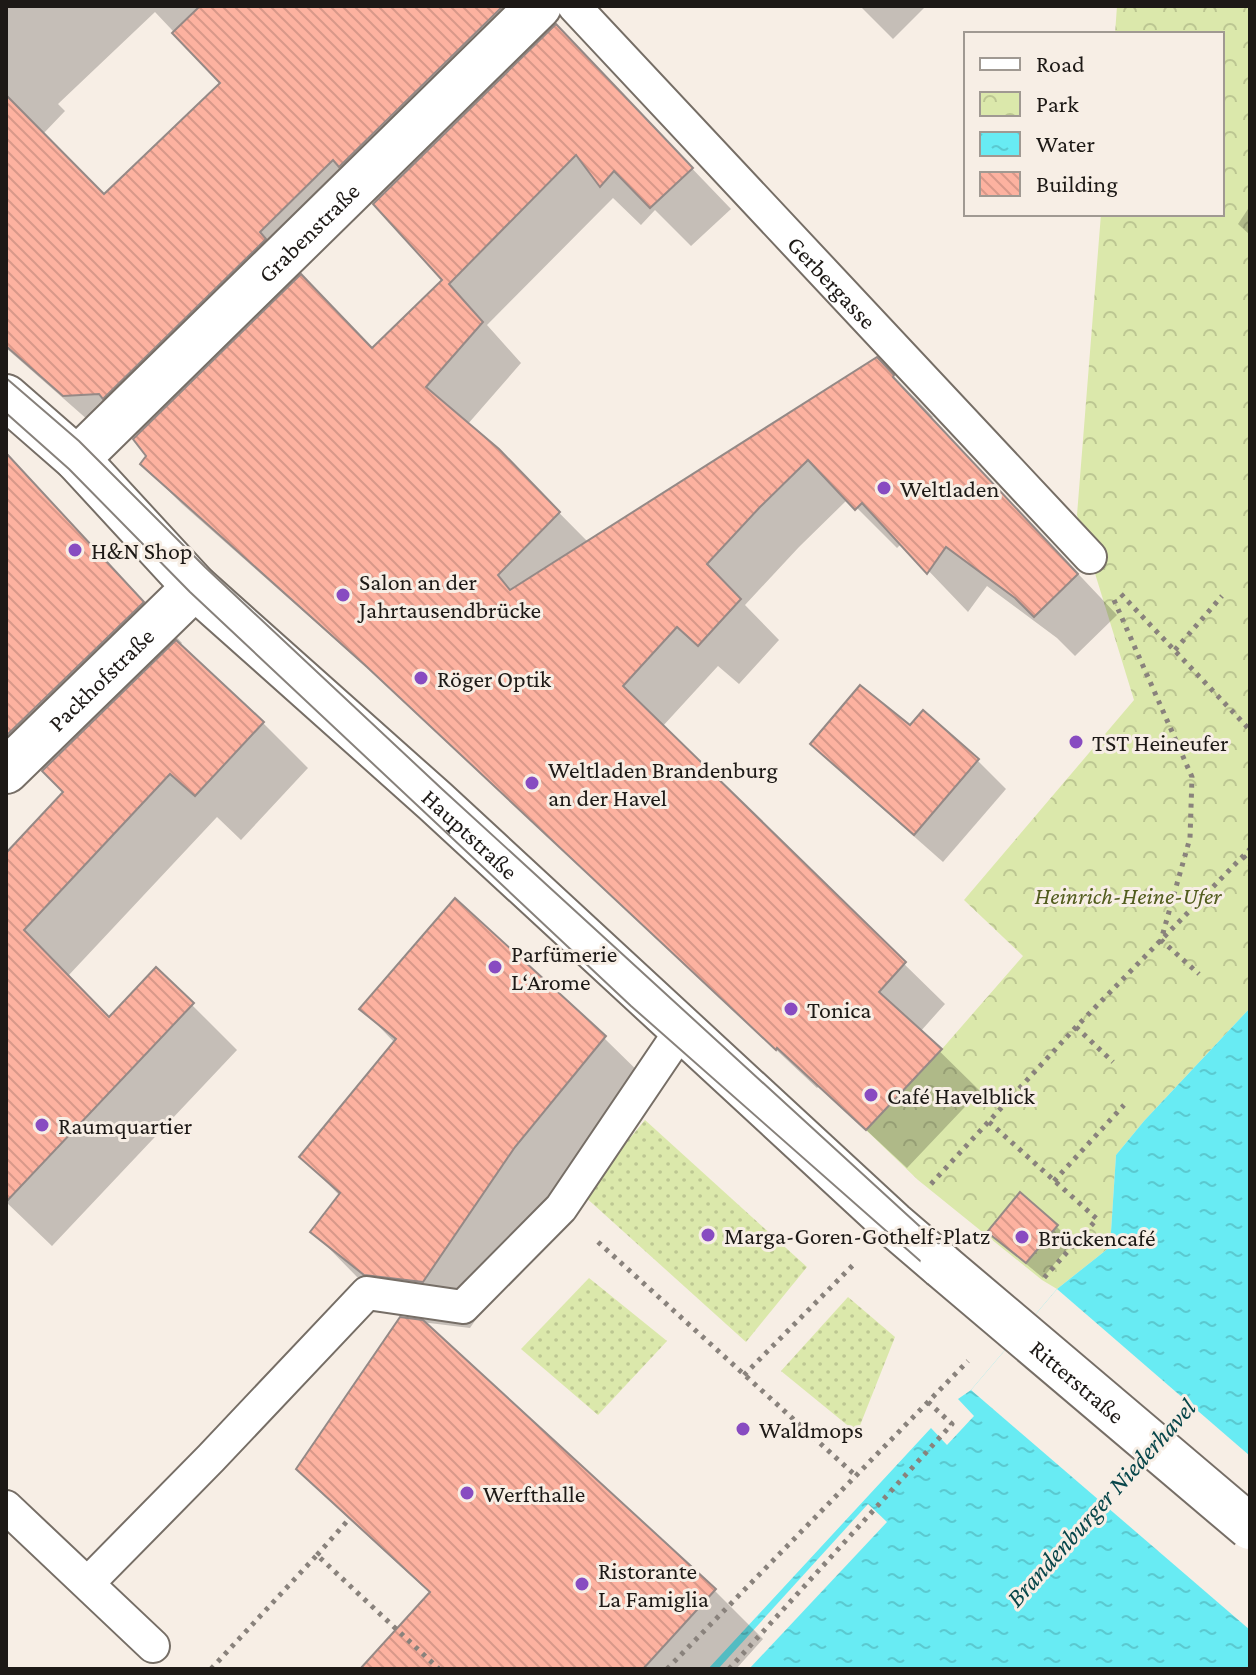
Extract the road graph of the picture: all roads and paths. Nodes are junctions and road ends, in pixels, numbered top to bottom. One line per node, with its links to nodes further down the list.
1 (539, 6): 4 (street, Grabenstraße)
2 (574, 6): 5 (lane, Gerbergasse)
3 (6, 397): 4 (street, Hauptstraße)
4 (77, 459): 6 (street, Hauptstraße)
5 (1090, 557)
6 (195, 587): 10 (street, Packhofstraße); 17 (street, Hauptstraße)
7 (1222, 596): 8 (path)
8 (1175, 650): 9 (path); 14 (path)
9 (1250, 730)
10 (6, 771)
11 (1250, 849): 12 (path)
12 (1243, 856): 13 (path); 14 (path)
13 (1250, 864)
14 (1161, 940): 15 (path); 16 (path)
15 (1199, 974)
16 (1076, 1027): 18 (path); 20 (path)
17 (682, 1029): 22 (lane); 23 (street, Hauptstraße)
18 (1113, 1062)
19 (1124, 1105): 21 (path)
20 (989, 1122): 21 (path); 23 (path)
21 (1054, 1181): 25 (path)
22 (561, 1208): 26 (path); 34 (lane)
23 (893, 1224): 24 (street, Hauptstraße); 26 (path)
24 (942, 1266): 32 (street, Ritterstraße, bridge)
25 (1042, 1280)
26 (744, 1375): 29 (path)
27 (954, 1376): 28 (path)
28 (928, 1402): 29 (path); 39 (path)
29 (855, 1475): 38 (path)
30 (6, 1507): 34 (lane)
31 (350, 1518): 33 (path)
32 (1250, 1527)
33 (317, 1555): 36 (path); 37 (path)
34 (88, 1583): 35 (lane)
35 (153, 1646)
36 (211, 1669)
37 (439, 1669)
38 (667, 1669)
39 (729, 1669)

